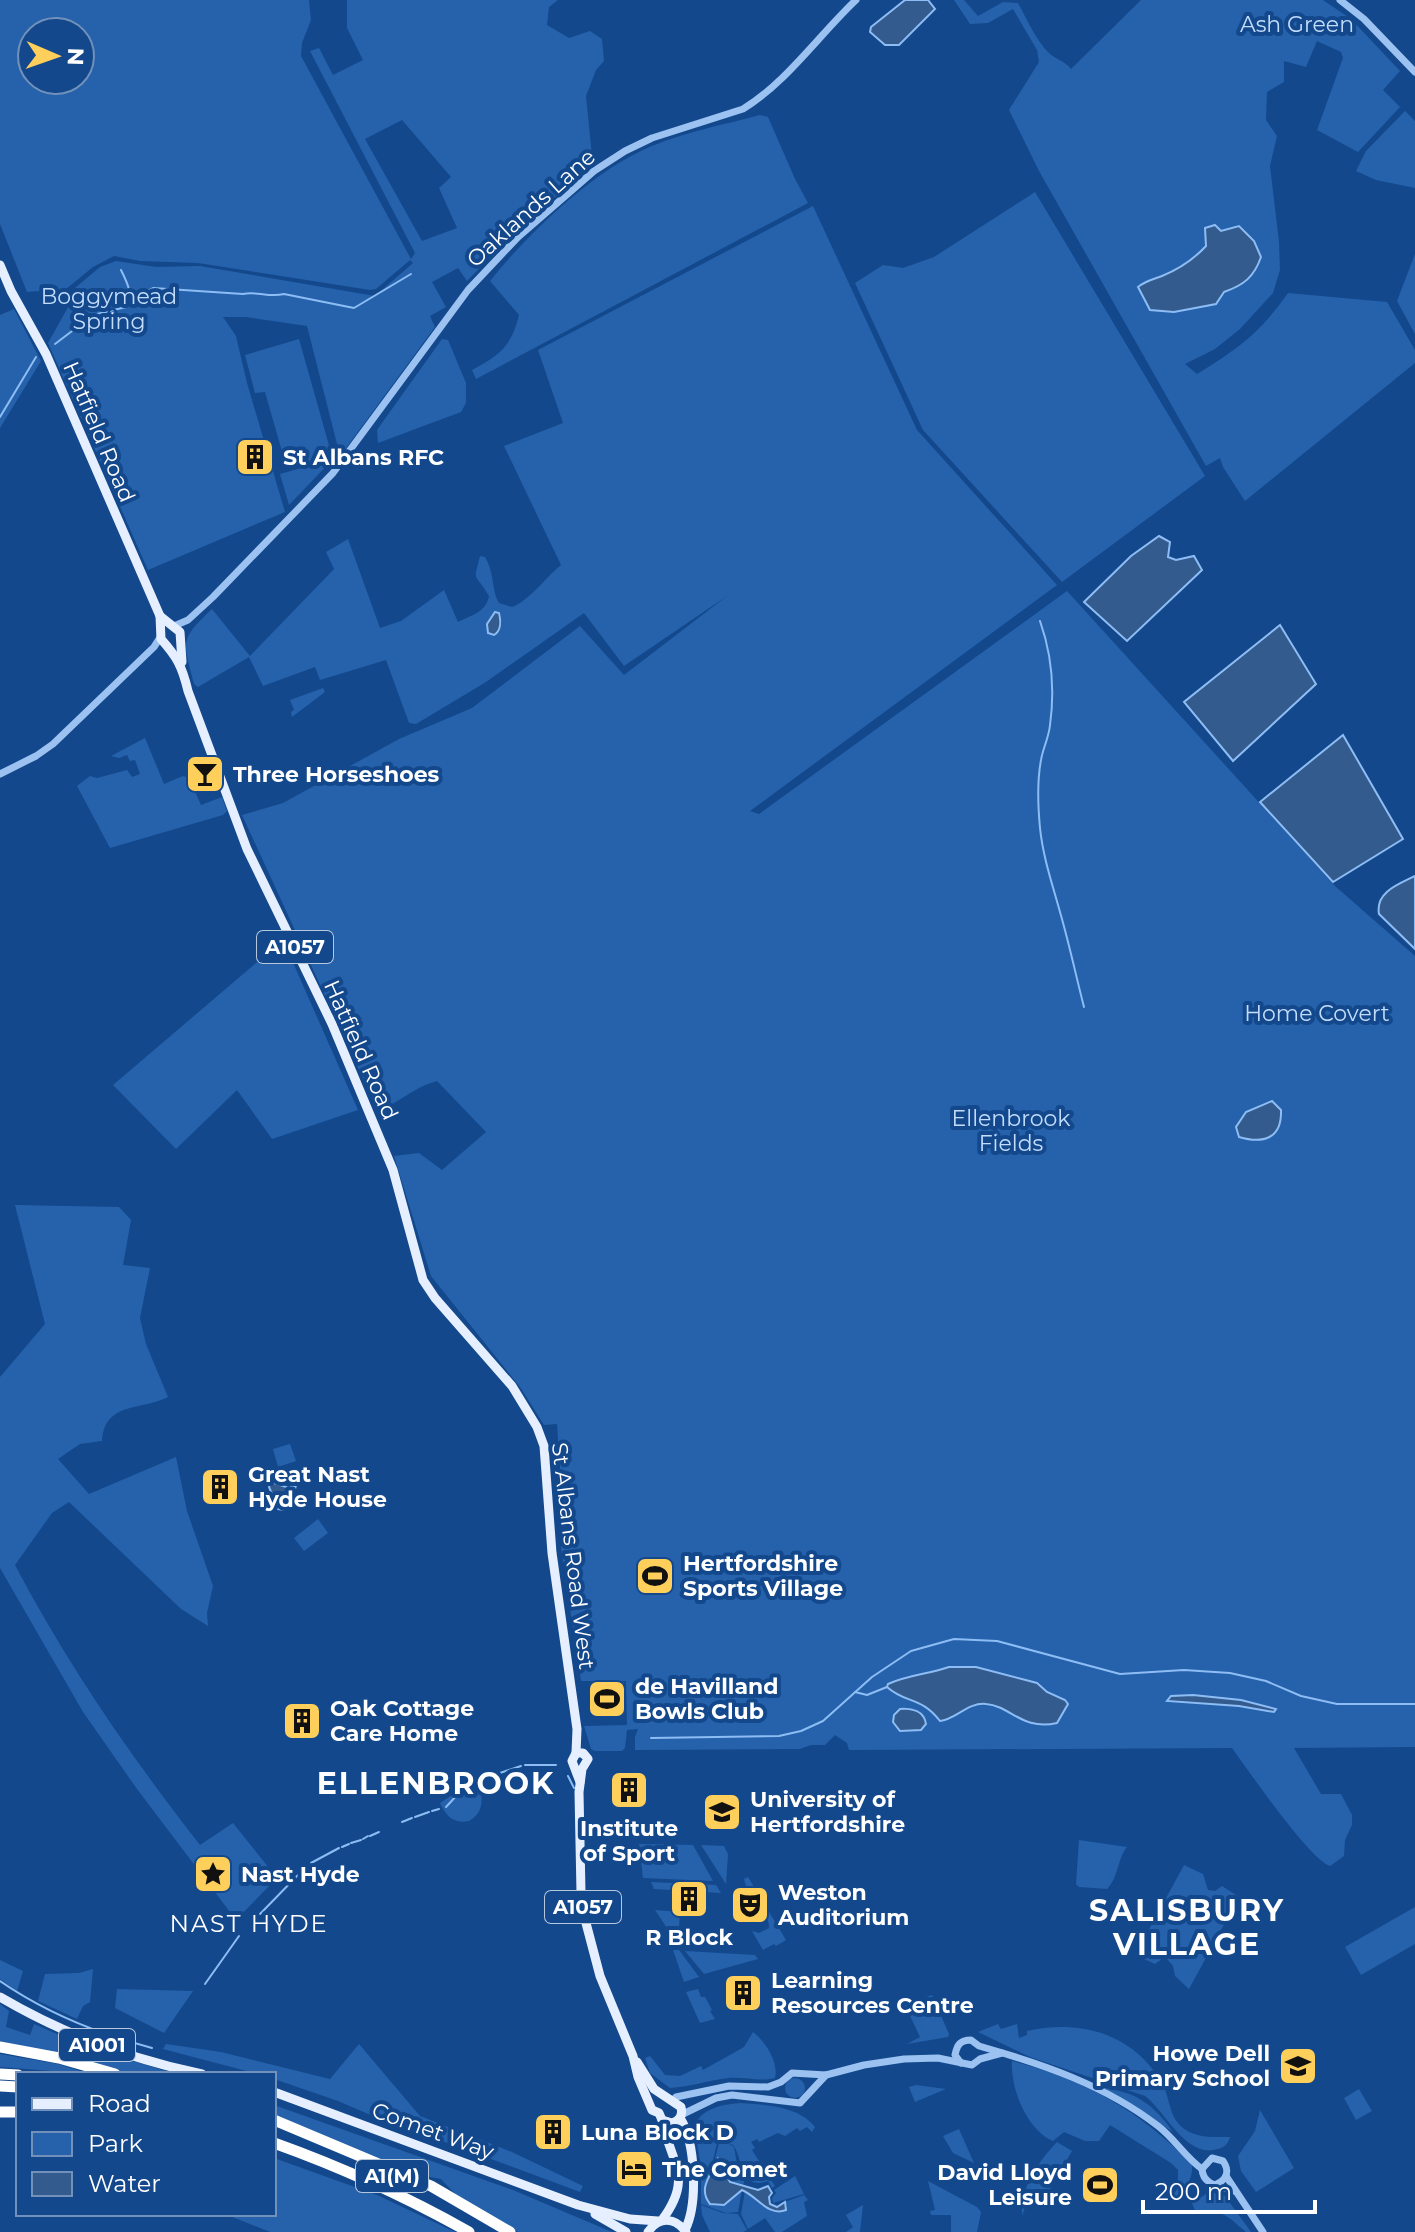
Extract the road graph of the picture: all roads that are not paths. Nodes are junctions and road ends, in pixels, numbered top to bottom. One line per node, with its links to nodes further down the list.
1 (856, 0): 6 (street, Oaklands Lane)
2 (1340, 0): 3 (street)
3 (1415, 72)
4 (0, 265): 5 (main road, Hatfield Road / A1057)
5 (160, 616): 6 (main road, Hatfield Road / A1057); 7 (main road, Hatfield Road / A1057)
6 (177, 632): 7 (main road); 7 (main road); 8 (main road, Hatfield Road / A1057)
7 (164, 639): 8 (main road, Hatfield Road / A1057); 9 (street)
8 (182, 666): 10 (main road, Hatfield Road / A1057)
9 (0, 774)
10 (410, 1229): 16 (main road, St Albans Road West / A1057)
11 (0, 1997): 21 (main road, A1001)
12 (979, 2046): 14 (street); 15 (street); 18 (street)
13 (0, 2047): 20 (highway)
14 (956, 2049): 17 (street); 19 (street)
15 (1002, 2053): 18 (street); 35 (street)
16 (633, 2056): 27 (main road, St Albans Road West / A1057); 30 (main road, St Albans Road West / A1057)
17 (938, 2058): 19 (street); 23 (street)
18 (980, 2059): 19 (street)
19 (961, 2063)
20 (108, 2072)
21 (195, 2072)
22 (803, 2075): 23 (street); 24 (street); 25 (street)
23 (826, 2075): 25 (street)
24 (781, 2082): 27 (street); 28 (street)
25 (810, 2092): 28 (street)
26 (276, 2093): 42 (main road, Comet Way)
27 (671, 2100): 29 (main road, St Albans Road West); 30 (main road)
28 (786, 2101): 29 (street)
29 (681, 2116): 30 (main road); 44 (main road, St Albans Road West)
30 (660, 2117): 43 (main road, St Albans Road West / A1057)
31 (276, 2127): 46 (highway, A1(M))
32 (276, 2127): 47 (highway)
33 (276, 2144): 38 (highway, A1(M))
34 (276, 2151): 38 (highway)
35 (1186, 2153): 36 (street); 37 (street)
36 (1208, 2160): 37 (street); 39 (street)
37 (1202, 2169): 40 (street)
38 (355, 2176): 45 (highway, A1(M))
39 (1226, 2176): 40 (street); 41 (street)
40 (1217, 2184): 41 (street)
41 (1234, 2191): 50 (street)
42 (578, 2205): 43 (main road, Comet Way); 48 (main road, Comet Way)
43 (660, 2221): 44 (main road, Comet Way); 49 (main road, St Albans Road West)
44 (685, 2231)
45 (469, 2232)
46 (501, 2232)
47 (510, 2232)
48 (626, 2232)
49 (648, 2232)
50 (1263, 2232)

